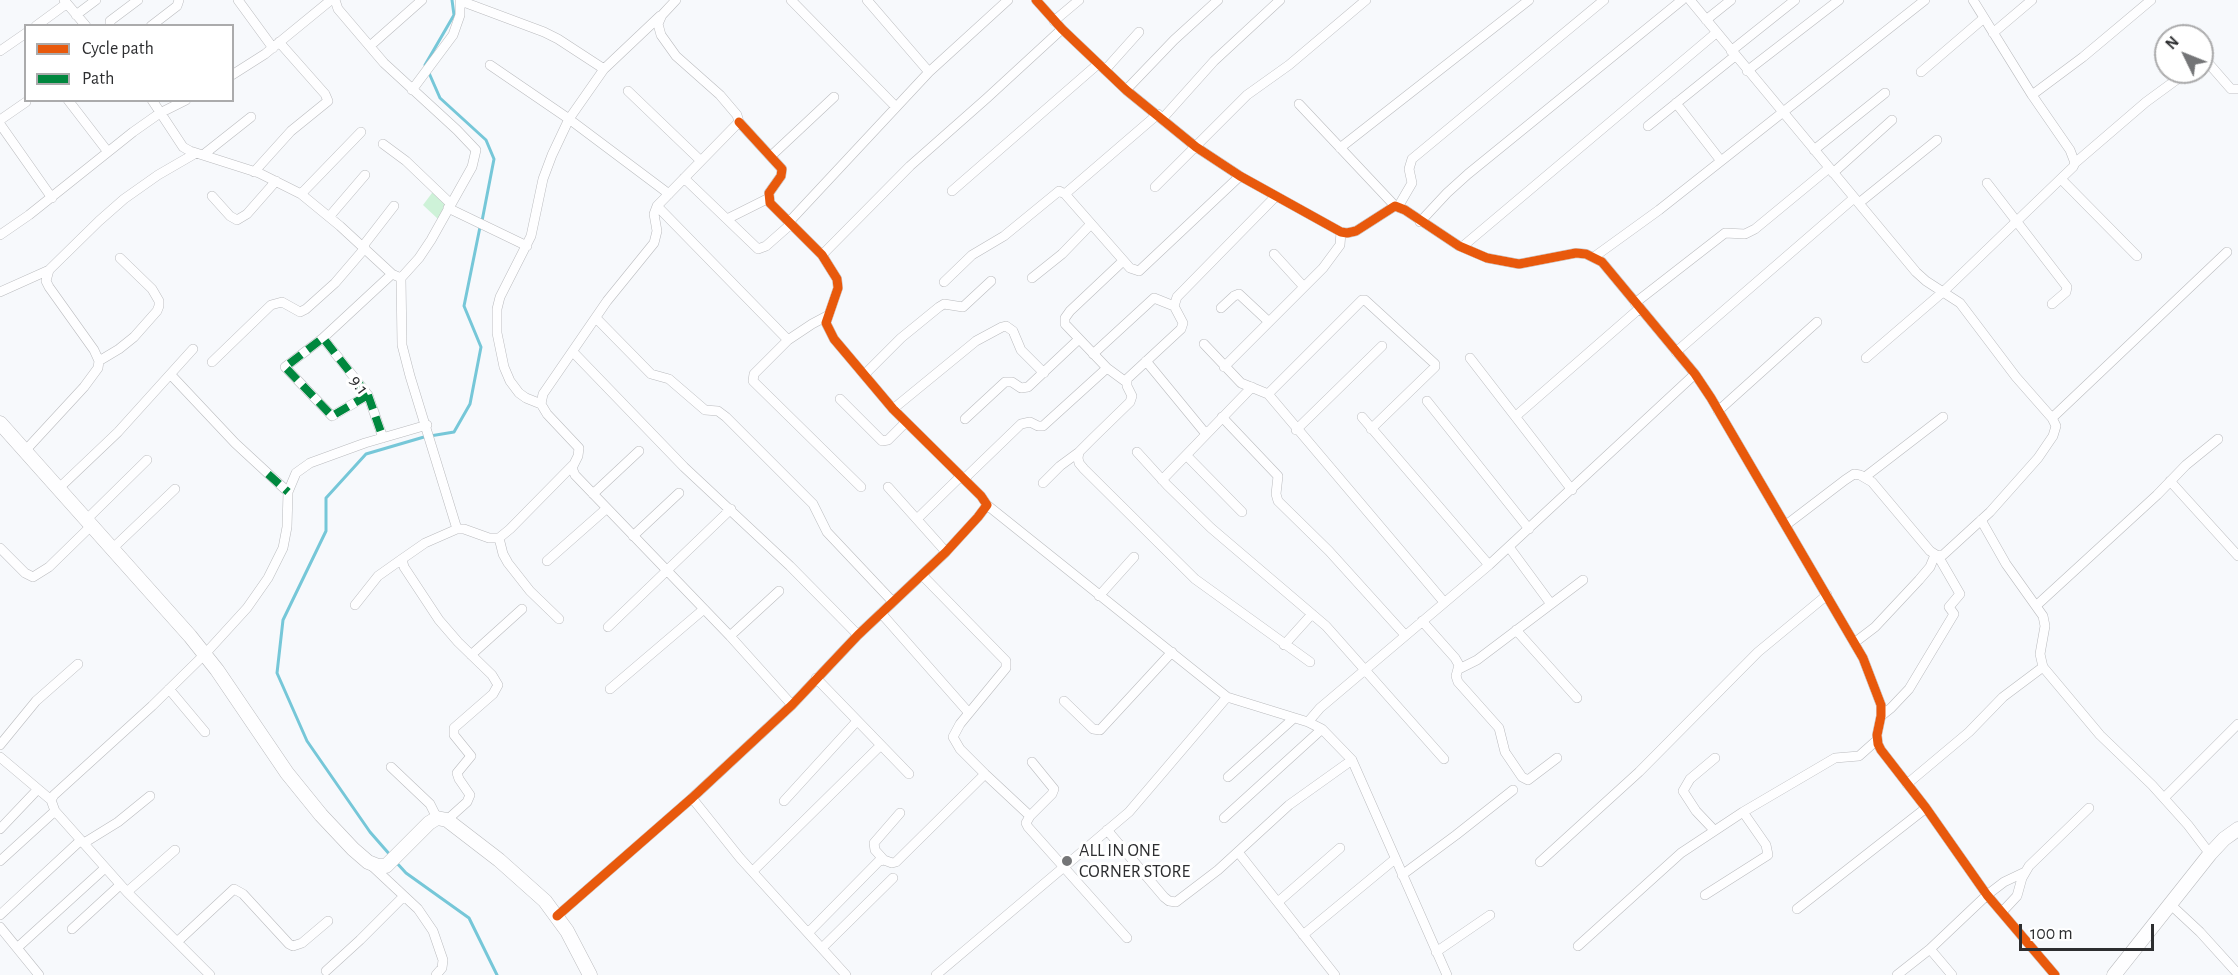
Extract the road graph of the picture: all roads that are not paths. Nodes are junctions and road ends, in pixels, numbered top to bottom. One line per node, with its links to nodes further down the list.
1 (96, 0): 29 (street)
2 (138, 0): 36 (street)
3 (179, 0): 37 (street)
4 (238, 0): 43 (street)
5 (333, 0): 43 (street); 44 (street)
6 (422, 0): 44 (street)
7 (676, 0): 30 (street)
8 (791, 0): 69 (street)
9 (867, 0): 52 (street)
10 (1008, 0): 52 (street)
11 (1036, 0): 33 (street)
12 (1079, 0): 33 (street)
13 (1218, 0): 58 (street)
14 (1280, 0): 72 (street)
15 (1366, 0): 82 (street)
16 (1530, 0): 83 (street)
17 (1604, 0): 112 (street)
18 (1682, 0): 115 (street)
19 (1690, 0): 32 (street)
20 (1731, 0): 32 (street)
21 (1795, 0): 46 (street)
22 (1839, 0): 51 (street)
23 (1925, 0): 70 (street)
24 (1973, 0): 31 (street)
25 (2032, 0): 41 (street)
26 (2151, 0): 61 (street)
27 (461, 1): 49 (street); 57 (street)
28 (65, 2): 29 (street); 34 (street)
29 (76, 15): 35 (street)
30 (662, 15): 49 (street); 77 (street)
31 (1984, 18): 41 (street); 53 (street)
32 (1706, 20): 40 (street)
33 (1054, 21): 38 (street)
34 (38, 24)
35 (84, 24)
36 (110, 24)
37 (154, 24)
38 (1062, 29): 48 (street); 126 (street)
39 (1139, 32): 48 (street)
40 (1716, 33): 46 (street); 123 (street)
41 (1993, 33): 61 (street)
42 (22, 36): 45 (street)
43 (276, 45): 54 (street); 92 (street)
44 (370, 46): 57 (street)
45 (0, 51)
46 (1733, 53): 51 (street); 67 (street)
47 (490, 65): 74 (street)
48 (1101, 67): 58 (street); 100 (street)
49 (604, 69): 74 (street)
50 (2214, 70): 56 (street)
51 (1748, 71): 70 (street)
52 (929, 72): 69 (street)
53 (1921, 72)
54 (234, 74)
55 (2171, 84): 90 (street)
56 (2238, 89)
57 (412, 90): 110 (street)
58 (1126, 90): 72 (street)
59 (628, 92): 88 (street)
60 (1885, 93): 84 (street)
61 (2032, 95): 90 (street)
62 (834, 98): 87 (street)
63 (26, 102): 76 (street)
64 (70, 102): 85 (street)
65 (153, 102): 71 (street)
66 (182, 102): 71 (street)
67 (1676, 103): 78 (street); 89 (street)
68 (1299, 104): 83 (street)
69 (896, 107): 117 (street)
70 (1782, 112): 84 (street); 89 (street)
71 (160, 113): 85 (street); 86 (street)
72 (1160, 116): 82 (street); 103 (street)
73 (251, 117): 86 (street)
74 (569, 119): 102 (street); 121 (street)
75 (1892, 120): 91 (street)
76 (0, 122): 106 (street)
77 (739, 122): 87 (street); 88 (street)
78 (1648, 126)
79 (361, 132): 101 (street)
80 (1937, 140): 108 (street)
81 (383, 144): 110 (street)
82 (1196, 147): 94 (street); 99 (street)
83 (1340, 148): 112 (street)
84 (1814, 150): 91 (street)
85 (108, 152): 106 (street)
86 (199, 154): 92 (street); 131 (street)
87 (771, 156): 107 (street)
88 (701, 161): 95 (street)
89 (1721, 161): 128 (street)
90 (2075, 163): 96 (street)
91 (1831, 170): 108 (street); 140 (street)
92 (254, 172): 97 (street)
93 (365, 175): 113 (street)
94 (1240, 176): 105 (street); 130 (street)
95 (684, 178): 102 (street); 114 (street)
96 (2062, 180): 116 (street); 127 (street)
97 (276, 181): 101 (street); 104 (street)
98 (1987, 183): 116 (street)
99 (1155, 187)
100 (952, 191)
101 (301, 194): 113 (street)
102 (669, 194): 111 (street)
103 (1065, 194): 118 (street); 135 (street)
104 (212, 196)
105 (1276, 196): 119 (street); 141 (street)
106 (52, 198): 120 (street)
107 (769, 198): 114 (street); 117 (street)
108 (1857, 200): 137 (street); 154 (street)
109 (394, 206): 122 (street)
110 (450, 206): 121 (street); 132 (street)
111 (657, 206): 144 (street); 149 (street)
112 (1396, 206): 115 (street); 119 (street)
113 (329, 217): 122 (street)
114 (727, 219): 117 (street)
115 (1420, 222): 123 (street)
116 (2017, 222): 137 (street); 139 (street)
117 (790, 223): 126 (street)
118 (1091, 224): 130 (street); 133 (street)
119 (1341, 232): 136 (street)
120 (0, 235)
121 (526, 246): 173 (street)
122 (364, 247): 132 (street); 160 (street)
123 (1462, 247): 128 (street)
124 (2227, 252): 180 (street)
125 (1274, 254): 136 (street)
126 (822, 255): 143 (street)
127 (2137, 255)
128 (1594, 257): 140 (street)
129 (120, 258): 159 (street)
130 (1123, 261): 148 (street)
131 (50, 270): 138 (street); 159 (street)
132 (397, 276): 147 (street); 184 (street)
133 (1032, 278)
134 (991, 280): 166 (street)
135 (944, 282)
136 (1304, 287): 145 (street)
137 (1944, 291): 157 (street); 180 (street)
138 (0, 292)
139 (2052, 304)
140 (1638, 305): 154 (street); 176 (street)
141 (1174, 306): 155 (street); 158 (street)
142 (1221, 308): 145 (street)
143 (828, 316): 149 (street); 166 (street)
144 (596, 318): 153 (street); 238 (street)
145 (1269, 322): 161 (street)
146 (1817, 322): 175 (street)
147 (323, 338): 170 (street, 9.1); 170 (street)
148 (1078, 339): 155 (street); 163 (street)
149 (788, 340): 202 (street)
150 (1204, 344): 161 (street)
151 (1382, 346): 186 (street)
152 (193, 349): 165 (street)
153 (573, 352): 173 (street); 212 (street)
154 (1676, 352): 164 (street)
155 (1093, 354): 162 (street)
156 (1470, 358): 176 (street)
157 (1866, 358)
158 (1146, 361): 167 (street); 187 (street)
159 (99, 362): 191 (street)
160 (212, 362)
161 (1224, 367): 168 (street)
162 (1107, 368): 167 (street); 197 (street)
163 (1044, 373): 174 (street); 181 (street)
164 (1695, 374): 175 (street); 206 (street)
165 (171, 375): 204 (street); 207 (street)
166 (864, 375): 174 (street)
167 (1126, 382): 192 (street)
168 (1252, 387): 169 (street); 177 (street)
169 (1268, 394): 185 (street); 186 (street)
170 (368, 395): 188 (street, 9.1)
171 (840, 399): 182 (street)
172 (1427, 402): 219 (street)
173 (541, 404): 196 (street)
174 (893, 409): 182 (street)
175 (1718, 411): 217 (street)
176 (1516, 416): 206 (street)
177 (1222, 417): 187 (street); 251 (street)
178 (1362, 417): 185 (street)
179 (1943, 417): 198 (street)
180 (2052, 418): 215 (street)
181 (965, 419)
182 (906, 422): 197 (street)
183 (0, 423): 191 (main road)
184 (427, 427): 188 (street); 218 (street)
185 (1371, 429): 231 (street)
186 (1296, 430): 239 (street)
187 (1206, 434): 194 (street)
188 (383, 438): 207 (street)
189 (2218, 439): 200 (street)
190 (639, 451): 209 (street)
191 (24, 452): 204 (main road)
192 (1080, 452): 201 (street); 255 (street)
193 (1137, 452): 199 (street)
194 (1186, 455): 199 (street); 213 (street)
195 (147, 460): 216 (street)
196 (573, 465): 209 (street); 221 (street)
197 (962, 477): 210 (street); 214 (street)
198 (1865, 477): 217 (street); 226 (street)
199 (1162, 480): 246 (street)
200 (2170, 481): 227 (street); 242 (street)
201 (1042, 483)
202 (861, 487)
203 (888, 487): 214 (street)
204 (58, 489): 216 (main road)
205 (175, 489): 224 (street)
206 (1572, 490): 219 (street)
207 (288, 492): 257 (street)
208 (679, 493): 220 (street)
209 (593, 494): 211 (street)
210 (987, 505): 225 (street); 237 (street)
211 (606, 508): 220 (street); 230 (street)
212 (731, 508): 232 (street); 253 (street)
213 (1242, 512)
214 (917, 519): 225 (street)
215 (1981, 520): 226 (street); 242 (street)
216 (88, 523): 223 (street); 224 (main road)
217 (1786, 525): 236 (street)
218 (457, 529): 221 (street); 229 (street)
219 (1529, 529): 222 (street)
220 (633, 536): 232 (street)
221 (499, 538): 247 (street)
222 (1509, 547): 231 (street); 240 (street)
223 (0, 548)
224 (112, 549): 257 (main road)
225 (946, 552): 233 (street)
226 (1936, 555): 254 (street); 272 (street)
227 (2238, 556)
228 (1134, 557): 237 (street)
229 (402, 559): 241 (street); 258 (street)
230 (547, 561)
231 (1489, 565): 239 (street)
232 (667, 572): 244 (street); 249 (street)
233 (922, 575): 238 (street); 271 (street)
234 (1583, 580): 240 (street)
235 (779, 591): 252 (street)
236 (1827, 595): 254 (street); 321 (street)
237 (1099, 596): 256 (street)
238 (893, 602): 245 (street)
239 (1444, 602): 248 (street)
240 (1551, 604): 250 (street)
241 (356, 605)
242 (2037, 605): 261 (street)
243 (522, 609): 258 (street)
244 (704, 609): 252 (street); 266 (street)
245 (880, 613): 253 (street); 271 (street)
246 (1312, 614): 255 (street); 263 (street)
247 (559, 619)
248 (1422, 621): 251 (street); 262 (street)
249 (608, 627)
250 (1516, 630): 262 (street); 268 (street)
251 (1405, 635): 263 (street)
252 (730, 636): 270 (street)
253 (858, 636): 264 (street)
254 (1854, 643): 272 (street)
255 (1284, 645): 259 (street)
256 (1172, 652): 267 (street); 269 (street)
257 (205, 654): 265 (street); 320 (main road)
258 (471, 655): 307 (street)
259 (1310, 662)
260 (78, 664): 280 (street)
261 (2043, 667): 292 (street); 297 (street)
262 (1459, 669): 283 (street)
263 (1365, 670): 275 (street); 285 (street)
264 (816, 678): 270 (street); 274 (street)
265 (169, 689): 278 (street); 298 (street)
266 (610, 689)
267 (1227, 697): 273 (street); 310 (street)
268 (1577, 698)
269 (1064, 701)
270 (792, 705): 296 (street)
271 (969, 713): 290 (street)
272 (1881, 716): 279 (street)
273 (1294, 718): 275 (street); 291 (street)
274 (857, 721): 281 (street); 299 (street)
275 (1308, 722): 277 (street)
276 (2238, 724): 297 (street)
277 (1322, 729): 286 (street); 306 (street)
278 (205, 732)
279 (1877, 740): 292 (street); 303 (street)
280 (0, 745)
281 (881, 745): 289 (street); 324 (street)
282 (0, 757): 293 (street)
283 (1557, 758)
284 (1715, 758): 311 (street)
285 (1444, 759)
286 (1352, 760): 315 (street); 317 (street)
287 (1032, 762): 305 (street)
288 (391, 767): 307 (street)
289 (909, 774)
290 (985, 774): 305 (street); 318 (street)
291 (1228, 777)
292 (1907, 784): 301 (street)
293 (38, 789): 298 (street); 309 (street)
294 (1513, 790): 326 (street)
295 (150, 796): 312 (street)
296 (692, 798): 324 (street); 338 (street)
297 (2164, 798): 316 (street)
298 (51, 800): 302 (street)
299 (784, 801)
300 (2088, 807): 325 (street)
301 (1926, 808): 330 (street); 334 (street)
302 (55, 811): 312 (street); 319 (street)
303 (1743, 812): 311 (street); 329 (street)
304 (900, 813): 318 (street)
305 (1030, 816): 322 (street)
306 (1224, 818)
307 (442, 819): 320 (main road); 338 (main road)
308 (2238, 828): 316 (main road)
309 (0, 829)
310 (1107, 830): 315 (street); 322 (street)
311 (1714, 830): 346 (street)
312 (82, 842): 323 (street); 336 (street)
313 (1340, 848): 332 (street)
314 (175, 850): 328 (street)
315 (1239, 852): 332 (street)
316 (2210, 854): 333 (main road)
317 (1395, 859): 326 (street); 343 (street)
318 (884, 860): 342 (street)
319 (0, 861)
320 (369, 862): 331 (street)
321 (1540, 862)
322 (1064, 866): 344 (street); 358 (street)
323 (105, 868): 328 (street); 347 (street)
324 (753, 871): 342 (street)
325 (2025, 872): 330 (street); 335 (street)
326 (1402, 875): 350 (street)
327 (893, 878): 348 (street)
328 (124, 889): 341 (street); 345 (street)
329 (1706, 895)
330 (1987, 895): 335 (street); 349 (street)
331 (404, 896): 351 (street); 355 (street)
332 (1278, 902): 343 (street)
333 (2171, 905): 352 (street); 364 (main road)
334 (1797, 909)
335 (2002, 912): 363 (street)
336 (0, 915)
337 (1490, 915): 350 (street)
338 (556, 916): 356 (main road)
339 (328, 921): 345 (street)
340 (0, 927): 347 (street)
341 (72, 929)
342 (808, 933): 348 (street)
343 (1304, 935): 359 (street)
344 (1127, 938)
345 (177, 942): 354 (street)
346 (1578, 946)
347 (17, 948): 353 (street)
348 (822, 948): 357 (street)
349 (1930, 949): 361 (street); 362 (street)
350 (1436, 952): 360 (street)
351 (326, 971)
352 (2238, 974)
353 (39, 975)
354 (210, 975)
355 (436, 975)
356 (590, 975)
357 (846, 975)
358 (936, 975)
359 (1335, 975)
360 (1447, 975)
361 (1897, 975)
362 (1952, 975)
363 (2055, 975)
364 (2114, 975)

